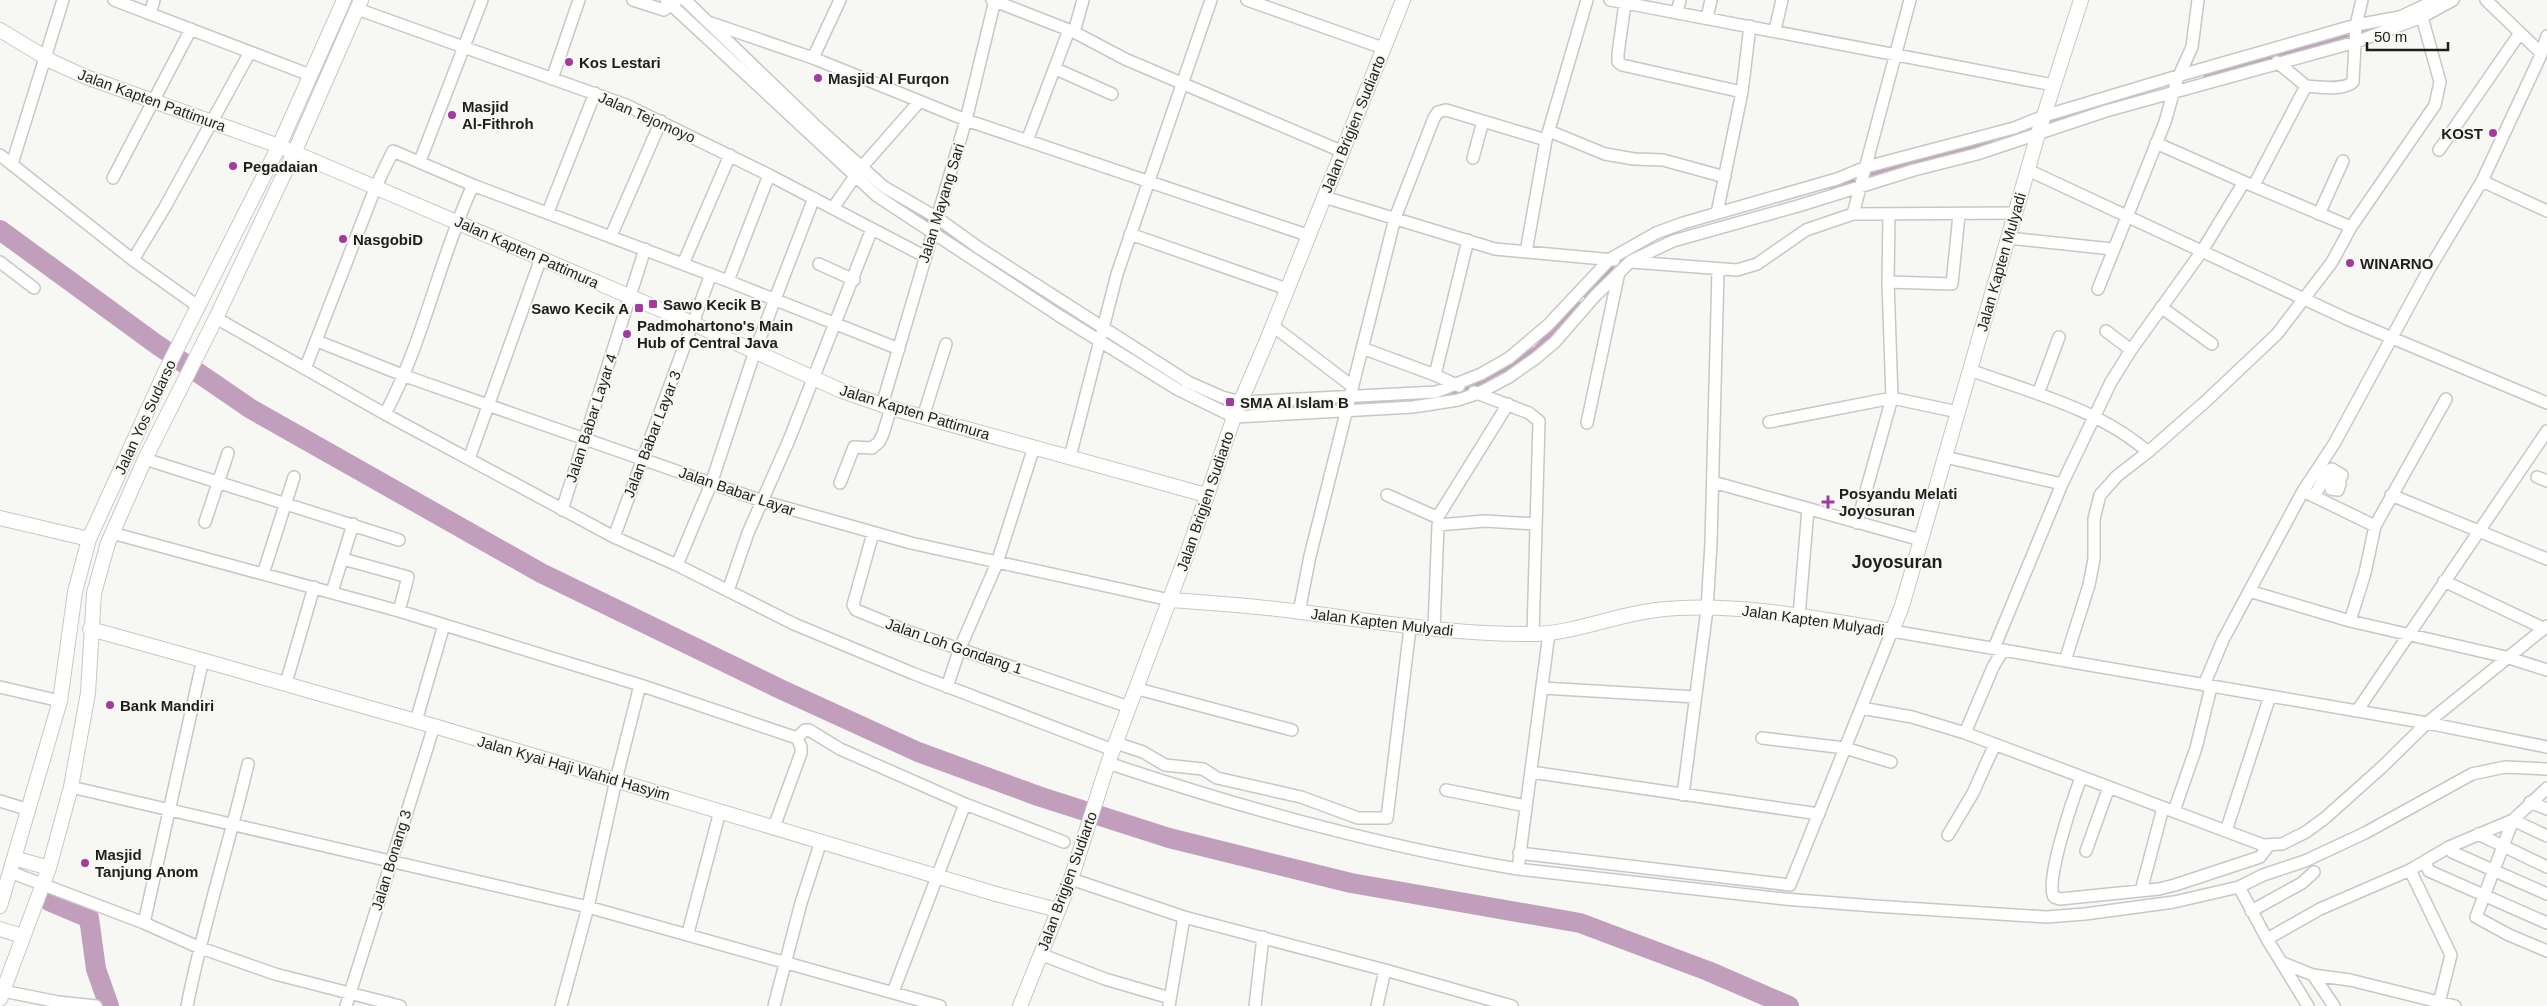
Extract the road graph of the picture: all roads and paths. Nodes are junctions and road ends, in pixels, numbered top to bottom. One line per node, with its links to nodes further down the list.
1 (62, 0): 46 (street)
2 (114, 0): 30 (street)
3 (154, 0): 30 (street)
4 (344, 0): 51 (main road, Jalan Yos Sudarso)
5 (482, 0): 42 (street)
6 (579, 0): 52 (street)
7 (633, 0): 26 (street)
8 (840, 0): 47 (street)
9 (1083, 0): 38 (street)
10 (1211, 0): 53 (street)
11 (1247, 0): 43 (street)
12 (1403, 0): 43 (main road, Jalan Brigjen Sudiarto)
13 (1587, 0): 67 (street)
14 (1610, 0): 27 (street)
15 (1680, 0): 29 (street)
16 (1711, 0): 32 (street)
17 (1782, 0): 37 (street)
18 (1910, 0): 45 (street)
19 (2081, 0): 54 (main road, Jalan Kapten Mulyadi)
20 (2198, 0): 55 (street)
21 (2362, 0): 40 (street)
22 (2436, 0): 40 (street)
23 (2453, 0): 31 (street)
24 (2486, 0): 39 (street)
25 (994, 1): 38 (street); 62 (street, Jalan Mayang Sari)
26 (675, 2): 33 (street); 81 (street)
27 (1625, 3): 29 (street); 57 (street)
28 (359, 5): 42 (street, Jalan Tejomoyo); 73 (main road)
29 (1677, 13): 32 (street)
30 (150, 14): 35 (street)
31 (2422, 17): 40 (street); 106 (street)
32 (1707, 18): 34 (street)
33 (709, 22): 47 (street); 81 (street)
34 (1750, 26): 37 (street); 57 (street)
35 (190, 29): 44 (street); 60 (street)
36 (0, 30): 46 (main road, Jalan Kapten Pattimura)
37 (1775, 30): 45 (street)
38 (1071, 31): 50 (street); 53 (street)
39 (2520, 33): 48 (street); 71 (street)
40 (2356, 34): 49 (street); 55 (street); 56 (street)
41 (2547, 36): 48 (street)
42 (464, 48): 52 (street, Jalan Tejomoyo); 77 (street)
43 (1383, 48): 72 (main road, Jalan Brigjen Sudiarto)
44 (250, 52): 51 (street); 63 (street)
45 (1896, 55): 54 (street); 84 (street)
46 (45, 57): 60 (main road, Jalan Kapten Pattimura); 79 (street)
47 (813, 58): 61 (street)
48 (2542, 58): 86 (street)
49 (2277, 62): 55 (street); 56 (street)
50 (1056, 69): 59 (street); 68 (street)
51 (310, 75): 70 (main road, Jalan Yos Sudarso)
52 (552, 79): 58 (street, Jalan Tejomoyo)
53 (1183, 84): 72 (street); 87 (street)
54 (2054, 85): 66 (main road, Jalan Kapten Mulyadi)
55 (2176, 85): 66 (street); 66 (street); 69 (street)
56 (2306, 86): 88 (street)
57 (1742, 92): 83 (street)
58 (595, 93): 64 (street, Jalan Tejomoyo); 95 (street)
59 (1112, 94)
60 (153, 101): 63 (main road, Jalan Kapten Pattimura); 85 (street)
61 (919, 102): 62 (street); 81 (street)
62 (966, 120): 68 (street); 105 (street, Jalan Mayang Sari)
63 (212, 121): 70 (main road, Jalan Kapten Pattimura); 120 (street)
64 (661, 121): 75 (street, Jalan Tejomoyo); 109 (street)
65 (1483, 121): 67 (street); 76 (street); 103 (street)
66 (2041, 125): 80 (main road, Jalan Kapten Mulyadi); 84 (street); 84 (street)
67 (1548, 136): 83 (street); 116 (street)
68 (1027, 141): 87 (street)
69 (2156, 143): 88 (street); 102 (street)
70 (278, 146): 73 (main road, Jalan Kapten Pattimura); 137 (main road, Jalan Yos Sudarso)
71 (2438, 150)
72 (1341, 151): 91 (main road, Jalan Brigjen Sudiarto)
73 (294, 153): 90 (main road, Jalan Kapten Pattimura); 139 (main road)
74 (0, 155): 79 (street)
75 (730, 155): 82 (street, Jalan Tejomoyo); 123 (street)
76 (1473, 158)
77 (420, 162): 89 (street); 90 (street)
78 (2343, 162): 99 (street)
79 (12, 164): 120 (street)
80 (2028, 170): 97 (main road, Jalan Kapten Mulyadi); 102 (street)
81 (858, 172): 93 (street); 105 (street)
82 (769, 175): 92 (street, Jalan Tejomoyo); 128 (street)
83 (1725, 177): 96 (street)
84 (1862, 177): 96 (street); 98 (street); 122 (street)
85 (113, 178)
86 (2482, 181): 94 (street); 146 (street)
87 (1149, 182): 108 (street); 110 (street)
88 (2249, 184): 99 (street); 115 (street)
89 (473, 185): 95 (street); 104 (street)
90 (376, 186): 104 (main road, Jalan Kapten Pattimura); 147 (street)
91 (1324, 197): 103 (street); 110 (main road, Jalan Brigjen Sudiarto)
92 (814, 198): 93 (street, Jalan Tejomoyo); 136 (street)
93 (833, 208): 107 (street, Jalan Tejomoyo)
94 (2547, 211)
95 (548, 212): 109 (street)
96 (1717, 213): 119 (street)
97 (2015, 213): 101 (street); 111 (main road, Jalan Kapten Mulyadi)
98 (1853, 214): 100 (street); 125 (street)
99 (2319, 214): 106 (street)
100 (1889, 215): 101 (street); 130 (street)
101 (1959, 215): 130 (street)
102 (2128, 215): 114 (street); 115 (street)
103 (1395, 218): 112 (street); 150 (street)
104 (456, 222): 118 (main road, Jalan Kapten Pattimura); 157 (street)
105 (933, 226): 117 (street, Jalan Mayang Sari); 144 (street)
106 (2350, 227): 135 (street)
107 (872, 229): 117 (street, Jalan Tejomoyo); 129 (street)
108 (1130, 234): 132 (street); 144 (street)
109 (610, 236): 113 (street)
110 (1307, 236): 132 (main road, Jalan Brigjen Sudiarto)
111 (2008, 238): 114 (street); 155 (main road, Jalan Kapten Mulyadi)
112 (1468, 240): 116 (street); 156 (street)
113 (645, 249): 123 (street); 134 (street, Jalan Babar Layar 4)
114 (2112, 250): 133 (street)
115 (2202, 250): 135 (street); 138 (street)
116 (1526, 252): 119 (street)
117 (924, 256): 151 (street, Jalan Mayang Sari)
118 (541, 258): 134 (main road, Jalan Kapten Pattimura); 166 (street)
119 (1612, 259): 122 (street); 159 (street)
120 (133, 260): 137 (street)
121 (0, 262): 131 (street)
122 (1630, 262): 125 (street); 126 (street)
123 (683, 264): 127 (street)
124 (819, 264): 129 (street)
125 (1718, 270): 188 (street)
126 (1619, 272): 160 (street); 175 (street)
127 (710, 274): 128 (street); 140 (street, Jalan Babar Layar 3)
128 (728, 280): 136 (street)
129 (854, 280): 141 (street)
130 (1888, 282): 162 (street)
131 (34, 288)
132 (1288, 289): 142 (main road, Jalan Brigjen Sudiarto)
133 (2098, 289)
134 (630, 297): 140 (main road, Jalan Kapten Pattimura); 177 (street, Jalan Babar Layar 4)
135 (2306, 298): 146 (street); 181 (street)
136 (775, 300): 141 (street); 153 (street)
137 (199, 307): 213 (main road, Jalan Yos Sudarso)
138 (2161, 307): 149 (street); 152 (street)
139 (216, 318): 154 (street); 185 (main road)
140 (694, 324): 153 (main road, Jalan Kapten Pattimura); 184 (street, Jalan Babar Layar 3)
141 (834, 324): 151 (street); 158 (street)
142 (1273, 326): 164 (street); 169 (main road, Jalan Brigjen Sudiarto)
143 (2106, 331): 152 (street)
144 (1102, 334): 169 (street); 169 (street); 183 (street)
145 (2059, 336): 161 (street)
146 (2392, 338): 165 (street); 194 (street)
147 (317, 341): 154 (street); 157 (street, Jalan Babar Layar)
148 (946, 344): 173 (street)
149 (2212, 344)
150 (1362, 348): 156 (street); 164 (street)
151 (899, 349): 168 (street, Jalan Mayang Sari)
152 (2131, 350): 172 (street)
153 (755, 352): 158 (main road, Jalan Kapten Pattimura); 190 (street)
154 (305, 369): 171 (street)
155 (1970, 370): 161 (street); 170 (main road, Jalan Kapten Mulyadi)
156 (1435, 375): 159 (street)
157 (405, 376): 166 (street, Jalan Babar Layar); 171 (street)
158 (814, 379): 168 (main road, Jalan Kapten Pattimura); 199 (street)
159 (1458, 385): 160 (street); 164 (street)
160 (1475, 392): 164 (street); 167 (street)
161 (2038, 394): 172 (street)
162 (1892, 398): 170 (street); 174 (street); 205 (street)
163 (2446, 399): 197 (street)
164 (1349, 401): 169 (street); 169 (street); 229 (street)
165 (2547, 403)
166 (489, 404): 177 (street, Jalan Babar Layar); 186 (street)
167 (1508, 404): 195 (street); 207 (street)
168 (886, 406): 173 (main road, Jalan Kapten Pattimura); 191 (street, Jalan Mayang Sari)
169 (1237, 409): 198 (main road, Jalan Brigjen Sudiarto)
170 (1958, 412): 182 (main road, Jalan Kapten Mulyadi)
171 (386, 414): 186 (street)
172 (2094, 416): 181 (street); 192 (street)
173 (923, 417): 178 (main road, Jalan Kapten Pattimura)
174 (1769, 422)
175 (1587, 423)
176 (2547, 431): 179 (street)
177 (584, 438): 184 (street, Jalan Babar Layar); 202 (street, Jalan Babar Layar 4)
178 (1034, 447): 183 (main road, Jalan Kapten Pattimura); 218 (street)
179 (2542, 448): 209 (street)
180 (228, 452): 189 (street)
181 (2148, 452): 245 (street)
182 (1945, 456): 192 (street); 215 (main road, Jalan Kapten Mulyadi)
183 (1070, 457): 198 (main road, Jalan Kapten Pattimura)
184 (643, 458): 190 (street, Jalan Babar Layar); 211 (street, Jalan Babar Layar 3)
185 (145, 459): 189 (street); 212 (main road)
186 (469, 459): 202 (street)
187 (294, 477): 200 (street)
188 (1713, 482): 201 (street); 227 (street)
189 (219, 483): 200 (street); 204 (street)
190 (711, 484): 199 (street, Jalan Babar Layar); 219 (street)
191 (840, 484)
192 (2062, 484): 242 (street)
193 (2331, 488): 196 (street); 196 (street); 208 (street)
194 (2303, 491): 196 (street); 224 (street)
195 (1387, 495)
196 (2315, 495)
197 (2391, 495): 208 (street); 209 (street)
198 (1206, 496): 226 (main road, Jalan Brigjen Sudiarto)
199 (762, 501): 210 (street, Jalan Babar Layar); 223 (street)
200 (286, 503): 206 (street); 220 (street)
201 (1808, 509): 205 (street); 230 (street)
202 (562, 510): 211 (street)
203 (0, 518): 213 (main road)
204 (205, 522)
205 (1856, 523): 215 (street)
206 (352, 524): 214 (street); 216 (street)
207 (1536, 524): 236 (street); 239 (street)
208 (2374, 526): 231 (street)
209 (2479, 530): 217 (street); 221 (street)
210 (873, 533): 218 (street, Jalan Babar Layar); 241 (street, Jalan Loh Gondang 1)
211 (614, 537): 219 (street)
212 (110, 538): 213 (street); 220 (street); 234 (main road)
213 (90, 539): 256 (main road, Jalan Yos Sudarso)
214 (399, 540)
215 (1921, 540): 237 (main road, Jalan Kapten Mulyadi)
216 (343, 559): 225 (street); 228 (street)
217 (2547, 559)
218 (997, 563): 226 (street, Jalan Babar Layar); 241 (street)
219 (677, 565): 223 (street)
220 (264, 574): 222 (street)
221 (2444, 581): 233 (street); 240 (street)
222 (314, 587): 225 (street); 247 (street)
223 (728, 591): 249 (street)
224 (2249, 591): 231 (street); 250 (street)
225 (332, 592): 228 (street)
226 (1170, 600): 229 (main road, Jalan Kapten Mulyadi); 252 (main road, Jalan Brigjen Sudiarto)
227 (1707, 609): 230 (main road, Jalan Kapten Mulyadi); 238 (main road, Jalan Kapten Mulyadi); 255 (street)
228 (399, 611): 232 (street)
229 (1299, 612): 235 (main road, Jalan Kapten Mulyadi)
230 (1799, 616): 237 (main road, Jalan Kapten Mulyadi)
231 (2350, 621): 240 (street)
232 (444, 625): 248 (street); 260 (street)
233 (2545, 627): 243 (street)
234 (90, 628): 244 (main road, Jalan Kyai Haji Wahid Hasyim); 277 (main road)
235 (1410, 628): 236 (main road, Jalan Kapten Mulyadi); 270 (street)
236 (1434, 629): 239 (main road, Jalan Kapten Mulyadi)
237 (1892, 631): 242 (street); 258 (street)
238 (1549, 633): 239 (main road, Jalan Kapten Mulyadi); 253 (street)
239 (1534, 634)
240 (2410, 637): 243 (street); 259 (street)
241 (960, 648): 249 (street); 257 (street, Jalan Loh Gondang 1)
242 (1999, 649): 245 (street); 264 (street)
243 (2506, 658): 246 (street); 261 (street)
244 (202, 659): 247 (main road, Jalan Kyai Haji Wahid Hasyim); 289 (street)
245 (2065, 661): 250 (street)
246 (2547, 670)
247 (286, 683): 260 (main road, Jalan Kyai Haji Wahid Hasyim)
248 (640, 685): 265 (street); 276 (street)
249 (947, 686): 270 (street)
250 (2207, 686): 254 (street); 288 (street)
251 (0, 687): 256 (street)
252 (1138, 688): 257 (main road, Jalan Brigjen Sudiarto); 263 (street)
253 (1542, 688): 255 (street); 274 (street)
254 (2270, 696): 259 (street); 295 (street)
255 (1696, 697): 281 (street)
256 (60, 701): 287 (main road, Jalan Yos Sudarso)
257 (1130, 707): 270 (main road, Jalan Brigjen Sudiarto)
258 (1861, 708): 264 (street); 269 (street)
259 (2357, 711): 261 (street)
260 (416, 721): 262 (main road, Jalan Kyai Haji Wahid Hasyim)
261 (2427, 723): 268 (street); 301 (street)
262 (434, 726): 276 (main road, Jalan Kyai Haji Wahid Hasyim); 308 (street, Jalan Bonang 3)
263 (1292, 730)
264 (1965, 733): 267 (street)
265 (797, 738): 284 (street); 294 (street)
266 (1762, 738): 269 (street)
267 (1995, 744): 275 (street); 296 (street)
268 (2547, 747)
269 (1845, 748): 271 (street); 291 (street)
270 (1113, 752): 312 (street); 318 (main road, Jalan Brigjen Sudiarto)
271 (1892, 762)
272 (248, 764): 293 (street)
273 (2547, 769): 319 (street)
274 (1531, 772): 281 (street); 285 (street)
275 (2081, 778): 278 (street); 322 (street)
276 (616, 780): 290 (main road, Jalan Kyai Haji Wahid Hasyim); 326 (street)
277 (71, 788): 289 (street); 311 (main road)
278 (2109, 788): 288 (street); 304 (street)
279 (2547, 788): 283 (street)
280 (1446, 790): 285 (street)
281 (1684, 795): 291 (street)
282 (0, 801): 287 (street)
283 (2530, 802): 286 (street); 292 (street)
284 (965, 804): 300 (street); 316 (street)
285 (1526, 806): 305 (street)
286 (2547, 809)
287 (29, 810): 307 (main road, Jalan Yos Sudarso)
288 (2168, 810): 295 (street); 322 (street)
289 (169, 811): 293 (street); 330 (street)
290 (720, 811): 294 (main road, Jalan Kyai Haji Wahid Hasyim); 333 (street)
291 (1819, 814): 305 (street)
292 (2512, 820): 297 (street); 298 (street); 303 (street)
293 (233, 827): 308 (street); 337 (street)
294 (774, 827): 299 (main road, Jalan Kyai Haji Wahid Hasyim)
295 (2226, 832): 301 (street)
296 (1948, 834)
297 (2478, 834): 302 (street); 303 (street)
298 (2547, 836)
299 (821, 841): 316 (main road, Jalan Kyai Haji Wahid Hasyim); 340 (street)
300 (1064, 842)
301 (2269, 845): 306 (street)
302 (2450, 848): 309 (street); 315 (street)
303 (2503, 848): 310 (street); 315 (street)
304 (2086, 851)
305 (1519, 853): 312 (street)
306 (2260, 857): 319 (street); 322 (street)
307 (14, 858): 311 (main road); 317 (main road, Jalan Yos Sudarso)
308 (391, 862): 326 (street); 345 (street, Jalan Bonang 3)
309 (2425, 862): 313 (street); 324 (street)
310 (2547, 866)
311 (49, 868): 321 (main road)
312 (1518, 869): 320 (street)
313 (2410, 870): 336 (street); 349 (street)
314 (2314, 872): 328 (street)
315 (2494, 872): 323 (street); 324 (street)
316 (936, 876): 327 (main road, Jalan Kyai Haji Wahid Hasyim); 344 (street)
317 (7, 879): 321 (street); 325 (main road, Jalan Yos Sudarso)
318 (1071, 879): 327 (main road, Jalan Brigjen Sudiarto); 329 (street)
319 (2253, 880): 320 (street)
320 (2239, 887): 328 (street)
321 (41, 888): 330 (street); 334 (main road)
322 (2142, 891)
323 (2547, 894)
324 (2484, 896): 331 (street); 338 (street)
325 (0, 906)
326 (588, 907): 333 (street); 355 (street)
327 (1058, 910): 339 (main road, Jalan Brigjen Sudiarto)
328 (2252, 911): 336 (street)
329 (1184, 917): 335 (street); 348 (street)
330 (144, 923): 337 (street)
331 (2547, 923)
332 (0, 929): 334 (main road)
333 (688, 934): 340 (street)
334 (22, 936): 346 (main road)
335 (1263, 937): 342 (street); 359 (street)
336 (2267, 939): 341 (street)
337 (198, 947): 345 (street); 352 (street)
338 (2547, 951)
339 (1040, 954): 348 (street); 358 (main road, Jalan Brigjen Sudiarto)
340 (786, 962): 344 (street); 356 (street)
341 (2283, 963): 343 (street); 362 (street)
342 (1386, 970): 347 (street); 360 (street)
343 (2313, 976): 349 (street); 363 (street)
344 (893, 992): 357 (street)
345 (349, 994): 353 (street, Jalan Bonang 3); 354 (street)
346 (2, 995): 350 (street)
347 (1472, 1001): 361 (street)
348 (1169, 1002)
349 (2432, 1003): 364 (street)
350 (58, 1004): 351 (street)
351 (96, 1006)
352 (187, 1006)
353 (346, 1006)
354 (400, 1006)
355 (561, 1006)
356 (774, 1006)
357 (940, 1006)
358 (1020, 1006)
359 (1255, 1006)
360 (1377, 1006)
361 (1512, 1006)
362 (2308, 1006)
363 (2334, 1006)
364 (2455, 1006)

